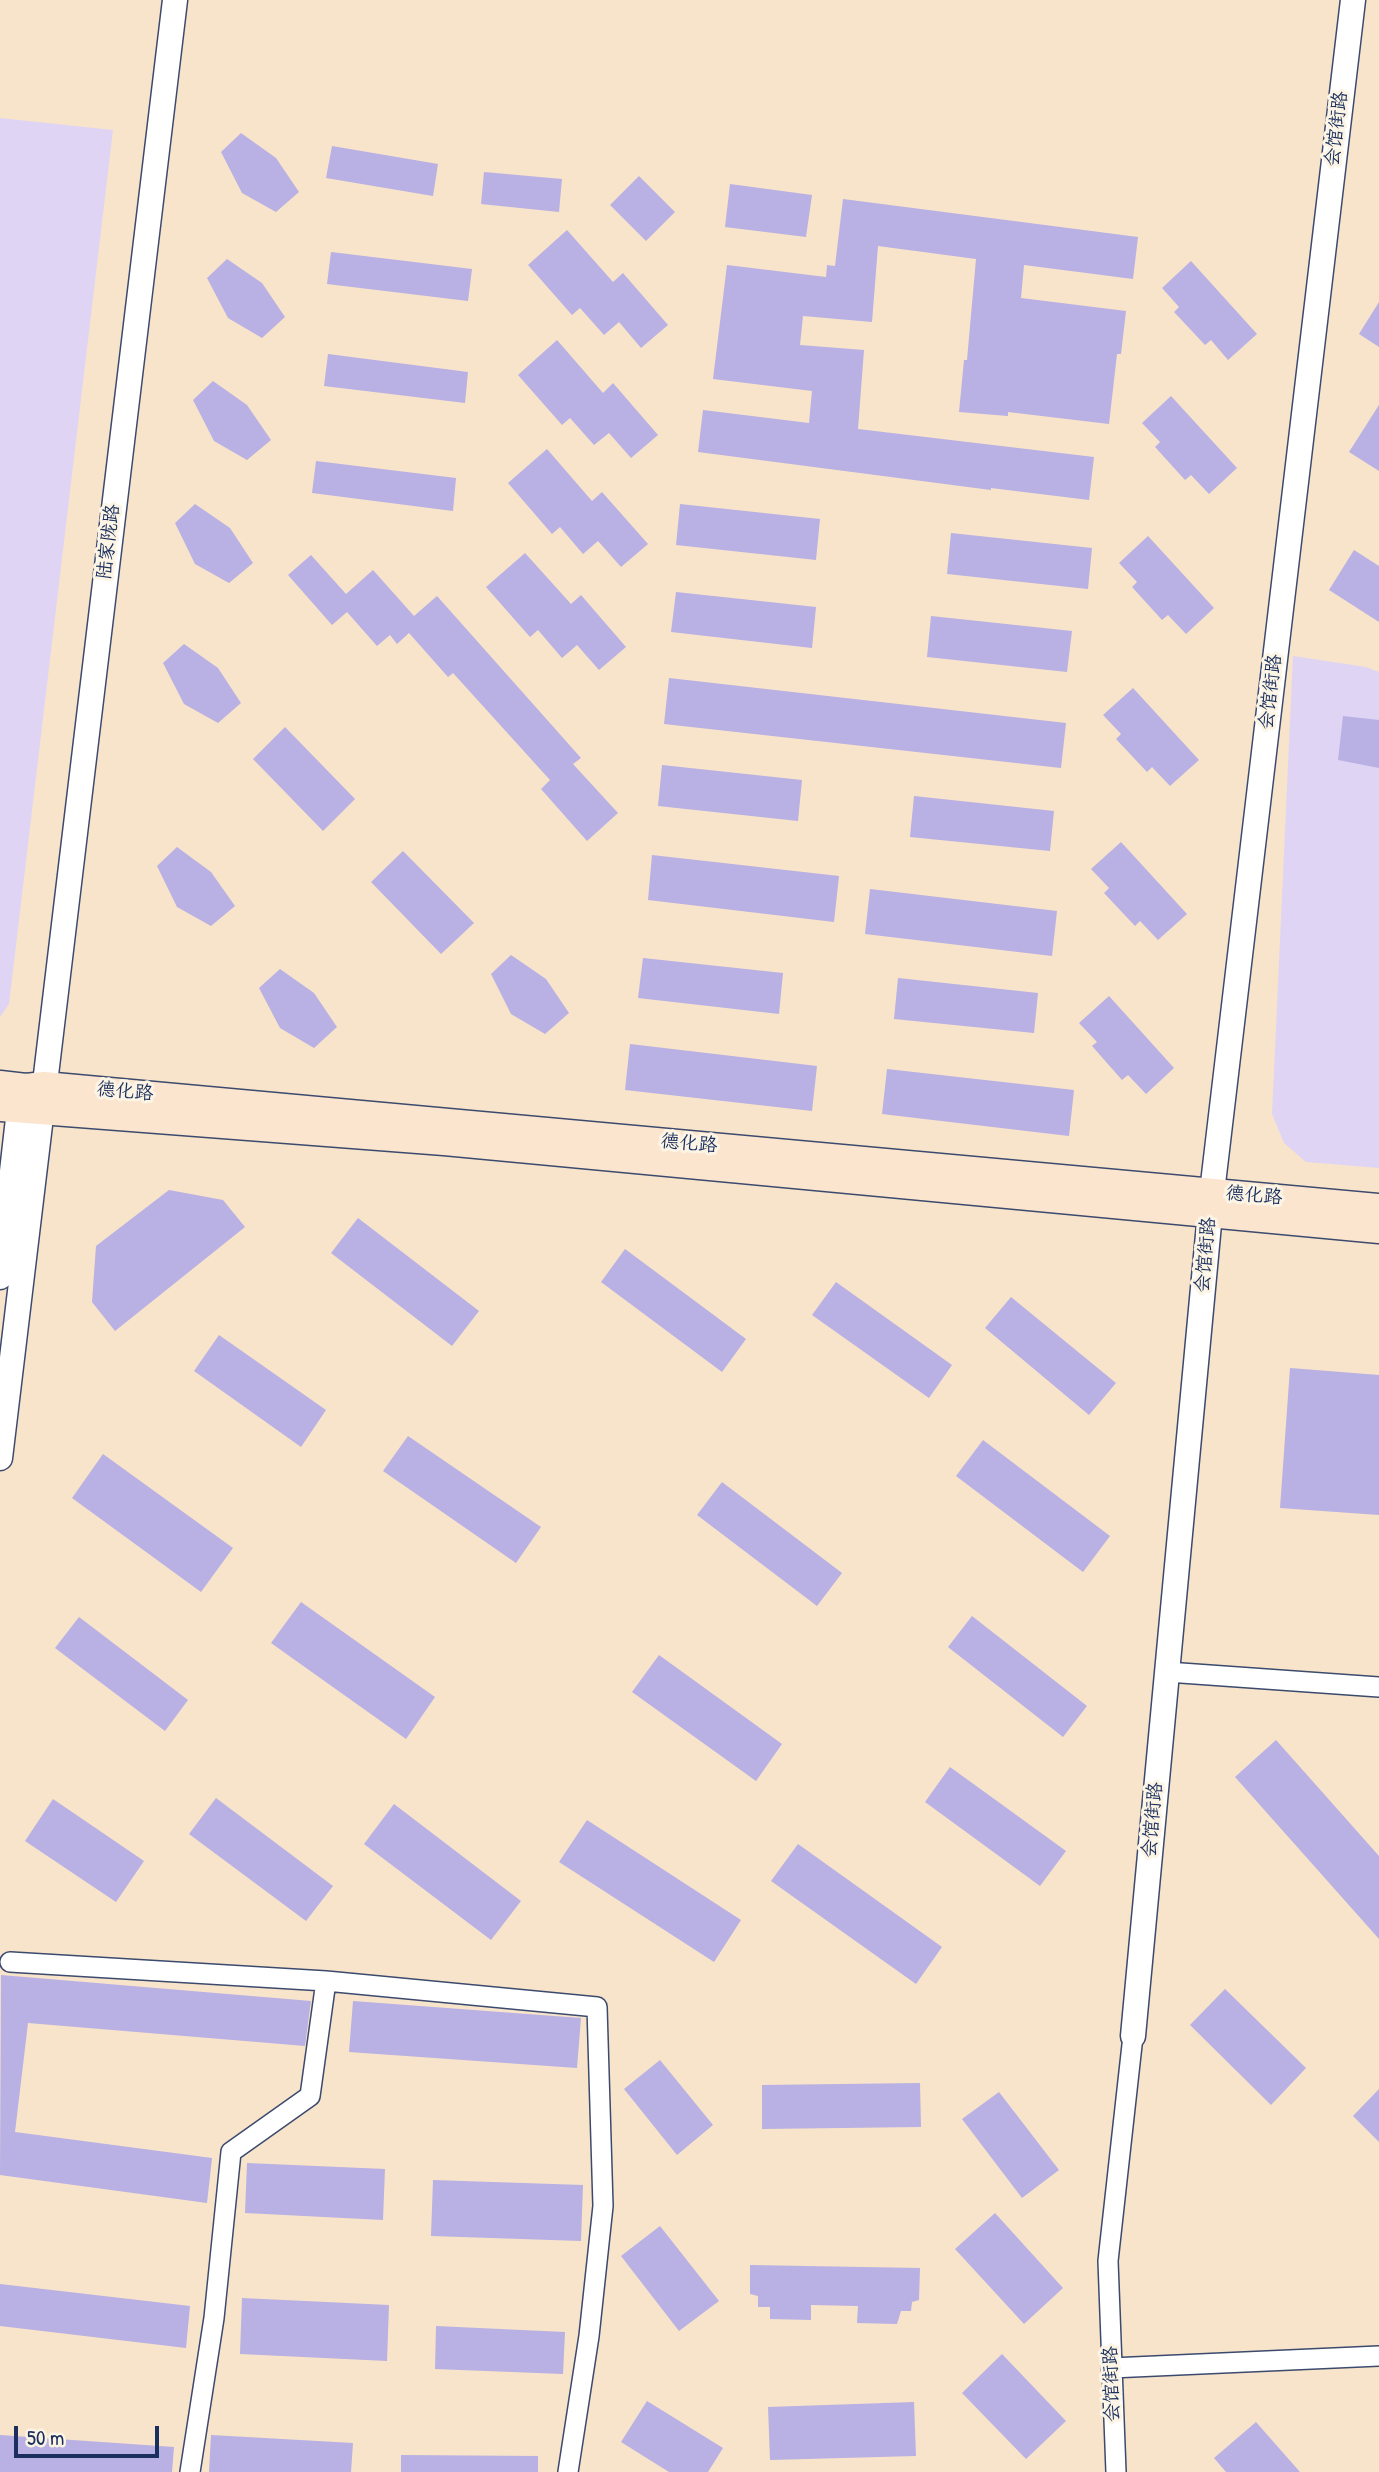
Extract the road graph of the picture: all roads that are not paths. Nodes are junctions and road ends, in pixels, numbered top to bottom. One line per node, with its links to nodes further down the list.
1 (175, 0): 4 (street, 陆家陇路)
2 (1353, 0): 5 (street, 会馆街路)
3 (0, 1084): 4 (main road, 德化路)
4 (26, 1100): 5 (main road, 德化路); 8 (street); 9 (street)
5 (1211, 1203): 6 (main road, 德化路); 7 (main road, 德化路); 10 (street, 会馆街路)
6 (1379, 1208)
7 (1379, 1230)
8 (0, 1277)
9 (0, 1458)
10 (1167, 1672): 11 (street); 14 (street, 会馆街路)
11 (1379, 1687)
12 (10, 1962): 13 (street)
13 (326, 1981): 17 (street); 18 (street)
14 (1133, 2036): 16 (street, 会馆街路)
15 (1379, 2356): 16 (street)
16 (1111, 2368): 19 (street, 会馆街路)
17 (190, 2472)
18 (568, 2472)
19 (1116, 2472)

